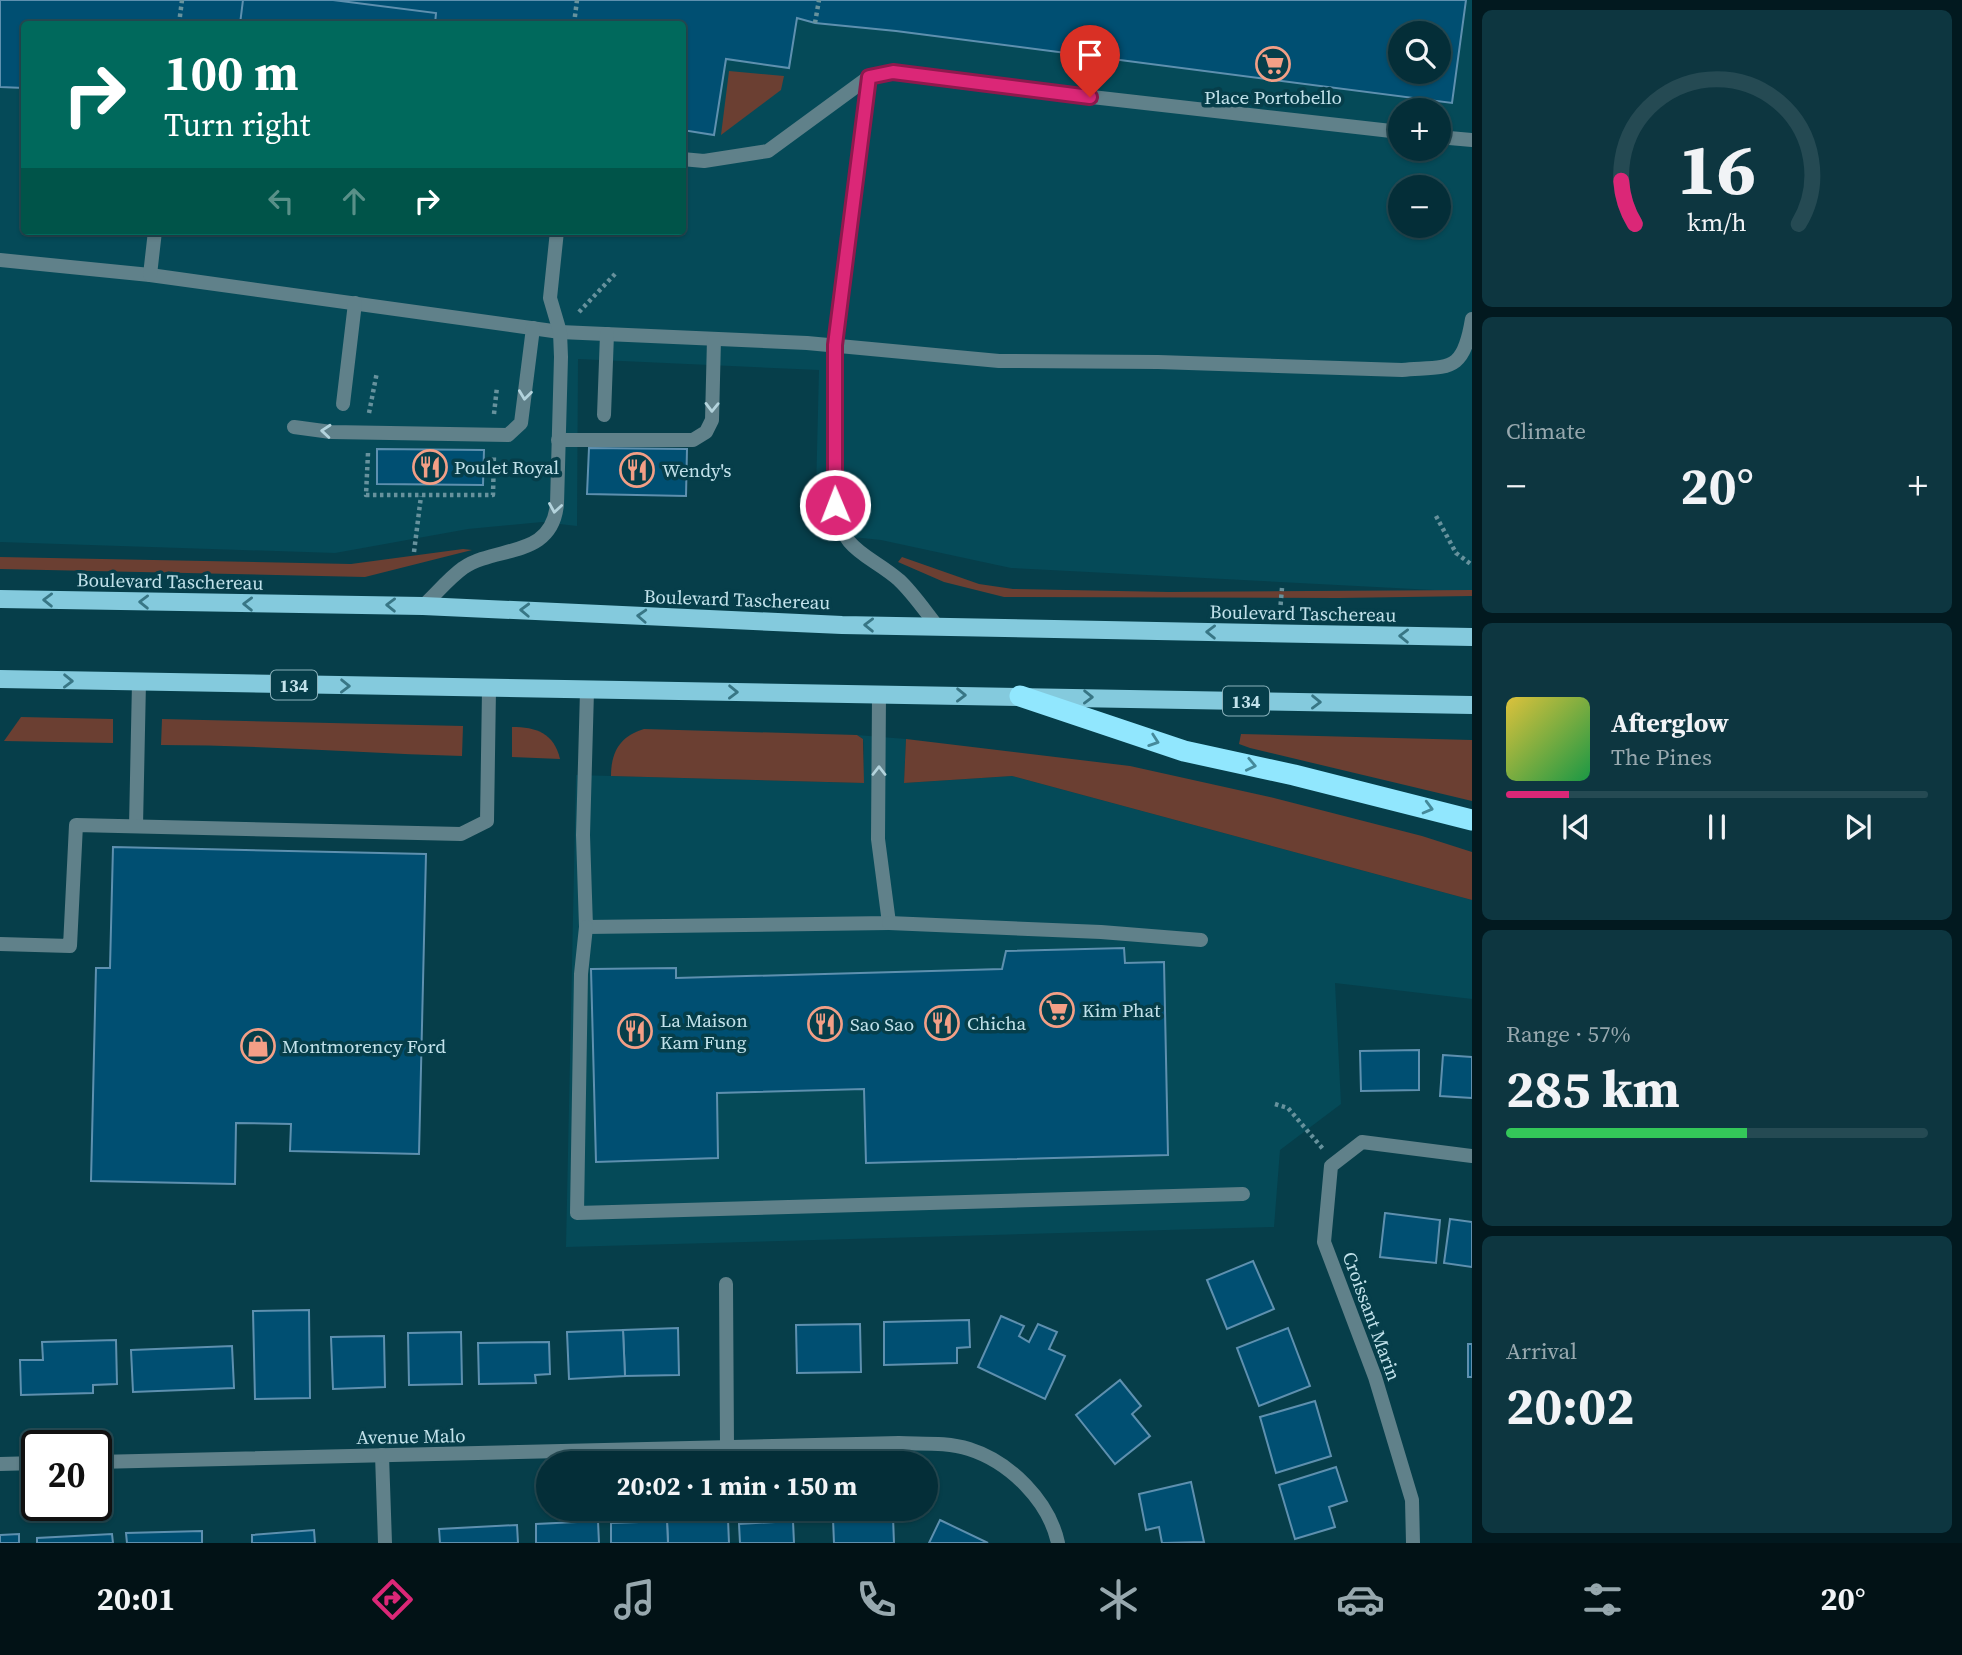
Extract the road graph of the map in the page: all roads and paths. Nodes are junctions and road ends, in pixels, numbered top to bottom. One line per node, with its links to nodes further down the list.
1 (182, 0): 4 (path)
2 (577, 0): 5 (path)
3 (819, 0): 6 (path)
4 (179, 21)
5 (574, 21)
6 (815, 23)
7 (869, 77): 8 (street); 11 (street); 23 (street)
8 (1388, 131)
9 (1451, 138): 10 (street)
10 (1472, 140)
11 (686, 159)
12 (155, 235): 16 (street)
13 (556, 235): 20 (street)
14 (0, 260): 16 (street)
15 (615, 274): 20 (path)
16 (150, 275): 17 (street)
17 (355, 303): 19 (street); 26 (street)
18 (1472, 319): 23 (street)
19 (533, 328): 20 (street); 30 (street, one-way to 30)
20 (559, 332): 21 (street); 31 (street)
21 (607, 334): 22 (street); 28 (street)
22 (714, 339): 23 (street); 31 (street, one-way to 31)
23 (835, 345): 40 (street)
24 (377, 372): 27 (path)
25 (497, 387): 29 (path)
26 (343, 404)
27 (359, 415)
28 (604, 415)
29 (494, 417)
30 (294, 427)
31 (558, 440): 39 (street, one-way to 39)
32 (368, 447): 34 (path)
33 (494, 447): 34 (path)
34 (421, 496): 36 (path)
35 (1436, 516): 37 (path)
36 (414, 552)
37 (1472, 565)
38 (0, 599): 39 (main road, Boulevard Taschereau, one-way to 38)
39 (423, 606): 40 (main road, Boulevard Taschereau, one-way to 39)
40 (937, 626): 41 (main road, Boulevard Taschereau, one-way to 40)
41 (1472, 637)
42 (0, 679): 43 (main road, 134, one-way to 43)
43 (139, 682): 44 (main road, 134, one-way to 44); 50 (street)
44 (489, 689): 45 (main road, 134); 50 (street)
45 (587, 691): 46 (main road, 134, one-way to 46); 52 (street)
46 (879, 694): 47 (main road, 134, one-way to 47); 51 (street, one-way to 46)
47 (1020, 696): 48 (main road, 134, one-way to 48); 49 (highway, one-way to 49)
48 (1472, 705)
49 (1472, 820)
50 (136, 825): 54 (street)
51 (889, 923): 52 (street); 53 (street)
52 (586, 927): 58 (street)
53 (1201, 940)
54 (0, 944)
55 (1275, 1104): 57 (path)
56 (1472, 1156): 57 (street)
57 (1334, 1163): 67 (street, Croissant Marin)
58 (1243, 1194)
59 (726, 1284): 60 (street)
60 (727, 1447): 61 (street, Avenue Malo); 66 (street, Avenue Malo)
61 (382, 1455): 62 (street, Avenue Malo); 65 (street)
62 (112, 1462)
63 (21, 1463): 64 (street)
64 (0, 1464)
65 (385, 1543)
66 (1058, 1543)
67 (1413, 1543)

